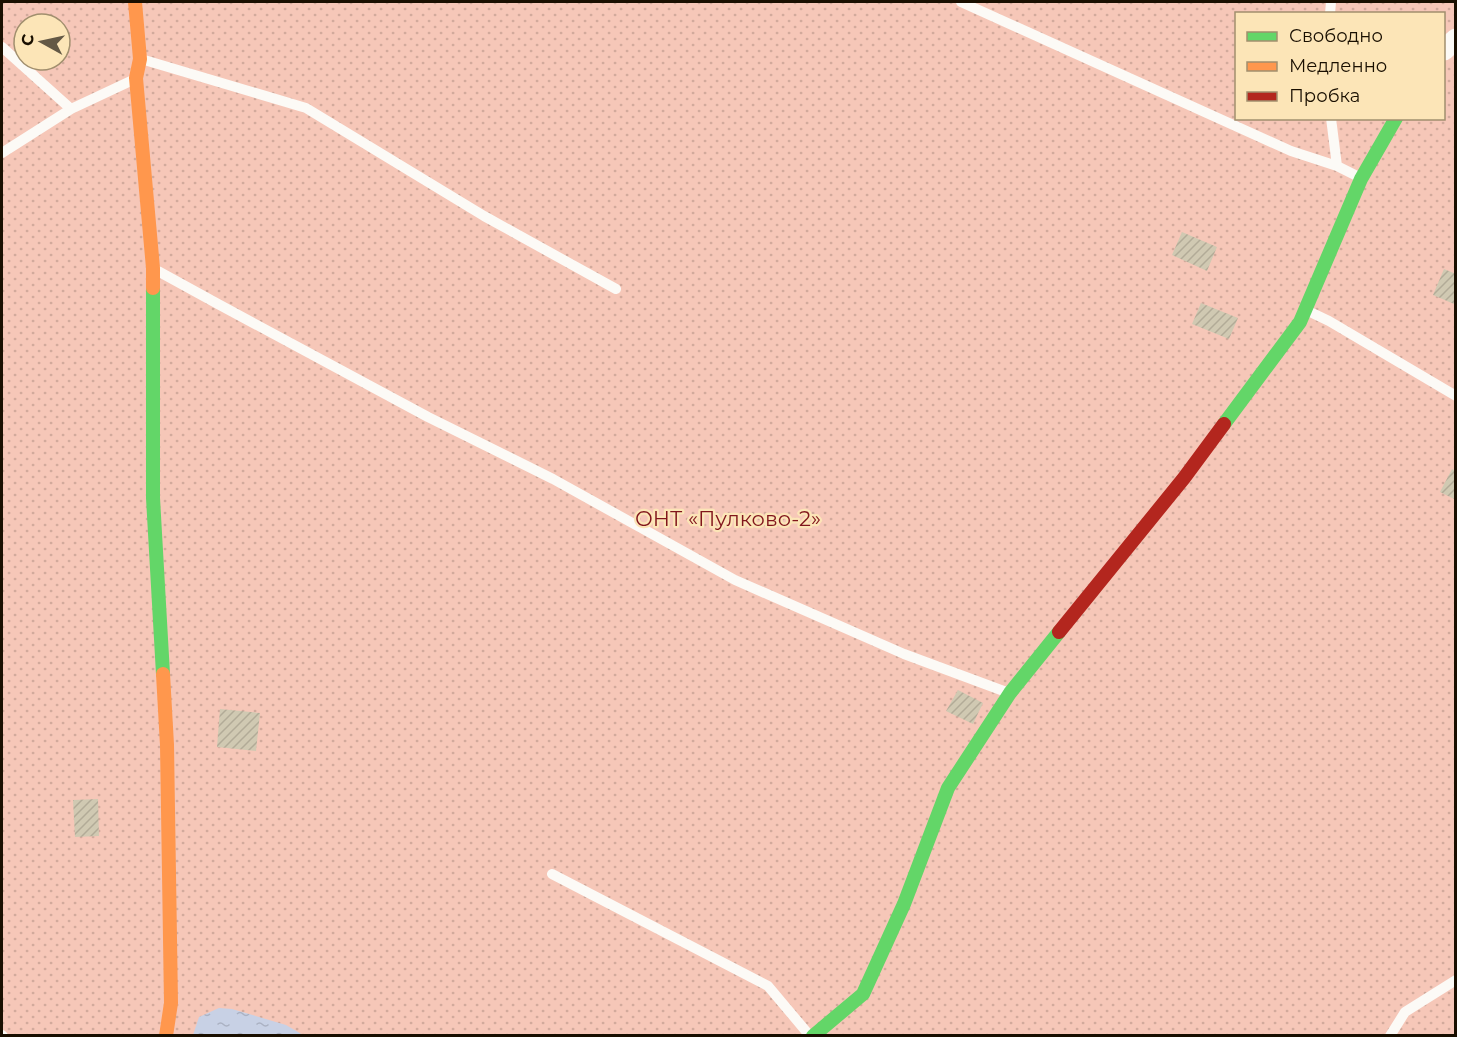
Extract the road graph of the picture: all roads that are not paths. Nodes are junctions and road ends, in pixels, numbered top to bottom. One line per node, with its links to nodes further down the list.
1 (135, 2): 4 (street)
2 (961, 2): 10 (lane)
3 (2, 47): 6 (lane)
4 (140, 59): 5 (street); 13 (lane)
5 (136, 78): 6 (lane); 12 (street)
6 (71, 109): 9 (lane)
7 (1331, 120): 10 (lane)
8 (1395, 120): 11 (street)
9 (2, 153)
10 (1337, 166): 11 (lane)
11 (1361, 178): 14 (street)
12 (153, 268): 16 (lane); 19 (street)
13 (616, 289)
14 (1305, 309): 15 (lane); 16 (street)
15 (1455, 396)
16 (1010, 693): 20 (street)
17 (552, 874): 20 (lane)
18 (1455, 980): 21 (lane)
19 (166, 1035)
20 (811, 1035)
21 (1390, 1035)

